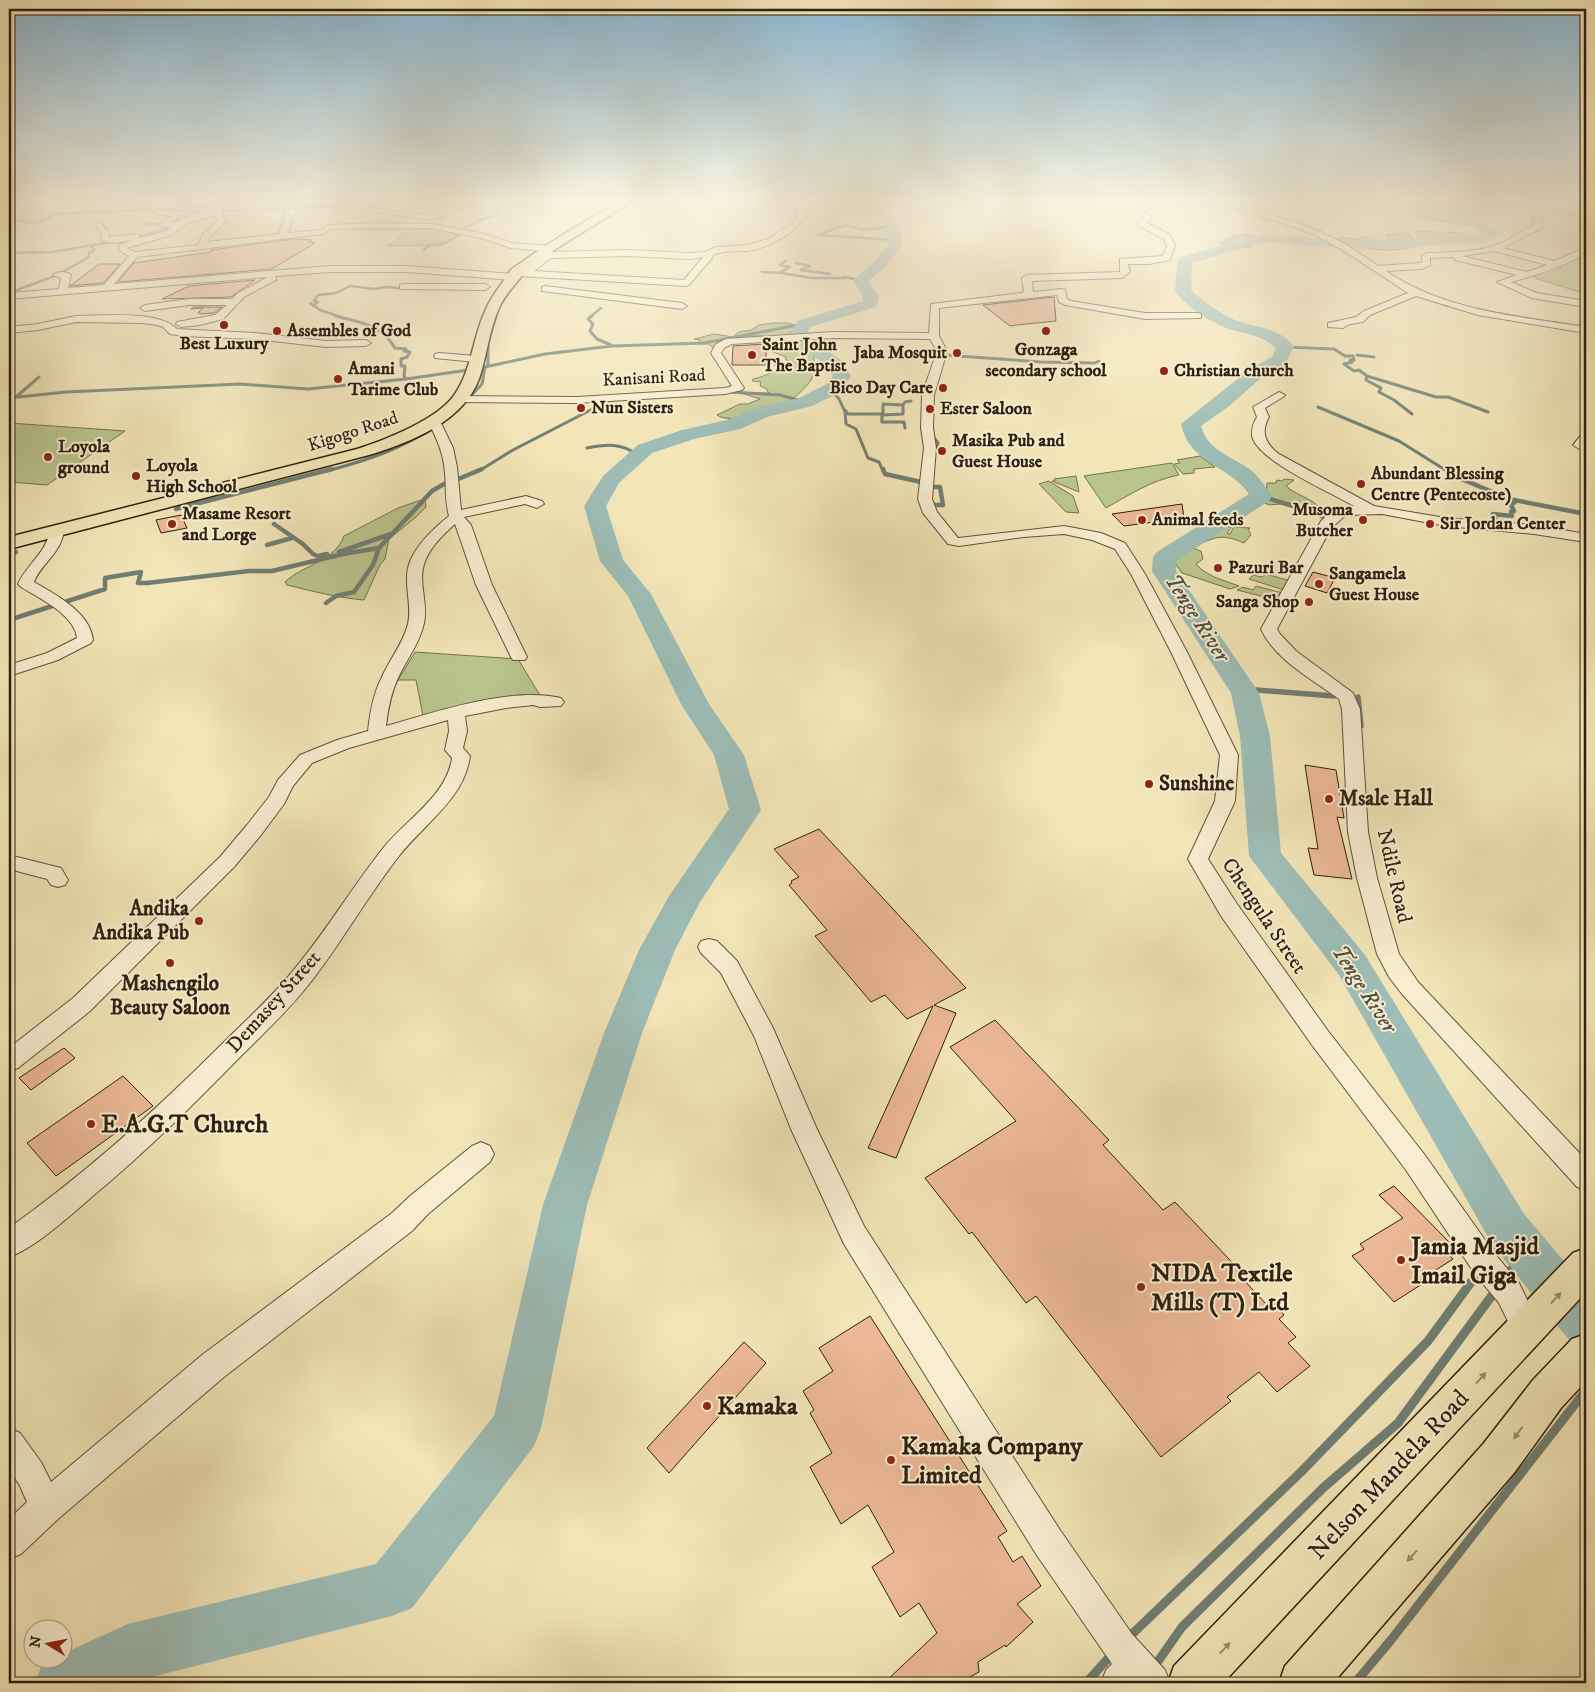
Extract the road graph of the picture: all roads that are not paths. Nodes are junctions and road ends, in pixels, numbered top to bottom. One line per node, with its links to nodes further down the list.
1 (66, 277): 16 (street)
2 (115, 277): 13 (street)
3 (232, 277): 12 (street)
4 (275, 277): 22 (street)
5 (484, 277): 11 (street)
6 (518, 277): 11 (main road, Kigogo Road)
7 (691, 277): 11 (street)
8 (1060, 277): 19 (street)
9 (1389, 277): 18 (street)
10 (1521, 277): 23 (street)
11 (514, 280): 14 (street); 35 (main road, Kigogo Road)
12 (176, 282): 13 (street); 25 (street)
13 (107, 287): 16 (street)
14 (404, 287)
15 (535, 287): 24 (street)
16 (63, 292): 17 (street)
17 (34, 293): 20 (street); 21 (street)
18 (1417, 293): 29 (street); 31 (street)
19 (1025, 295): 26 (street); 32 (street, Chengula Street)
20 (9, 296)
21 (9, 302)
22 (234, 302): 25 (street); 28 (street)
23 (1586, 304)
24 (682, 306)
25 (145, 308): 27 (street)
26 (1198, 316)
27 (126, 320): 28 (street); 30 (street)
28 (167, 325): 33 (street)
29 (1332, 325)
30 (9, 330)
31 (1586, 330)
32 (934, 336): 37 (street, Kanisani Road); 58 (street, Chengula Street)
33 (366, 343)
34 (439, 356): 35 (street)
35 (476, 359): 37 (main road, Kigogo Road)
36 (1279, 395): 40 (street)
37 (460, 398): 38 (main road, Kigogo Road)
38 (434, 421): 41 (street); 42 (main road, Kigogo Road)
39 (536, 504): 41 (street)
40 (1374, 511): 43 (street); 55 (street, Ndile Road)
41 (456, 516): 45 (street); 49 (street)
42 (58, 532): 44 (main road, Kigogo Road); 46 (street)
43 (1586, 538)
44 (9, 543)
45 (519, 657)
46 (9, 671)
47 (554, 702): 48 (street)
48 (456, 712): 49 (street); 56 (street, Demasey Street)
49 (377, 734): 53 (street)
50 (9, 862): 51 (street)
51 (58, 880)
52 (709, 946): 63 (street)
53 (9, 1061)
54 (481, 1154): 61 (street)
55 (1586, 1178)
56 (9, 1244)
57 (1586, 1266): 58 (main road, Nelson Mandela Road, one-way to 57)
58 (1526, 1330): 64 (main road, Nelson Mandela Road, one-way to 58)
59 (1586, 1353): 65 (main road, one-way to 65)
60 (9, 1444): 61 (street)
61 (46, 1507): 62 (street)
62 (9, 1542)
63 (1136, 1677)
64 (1191, 1683)
65 (1302, 1683)

